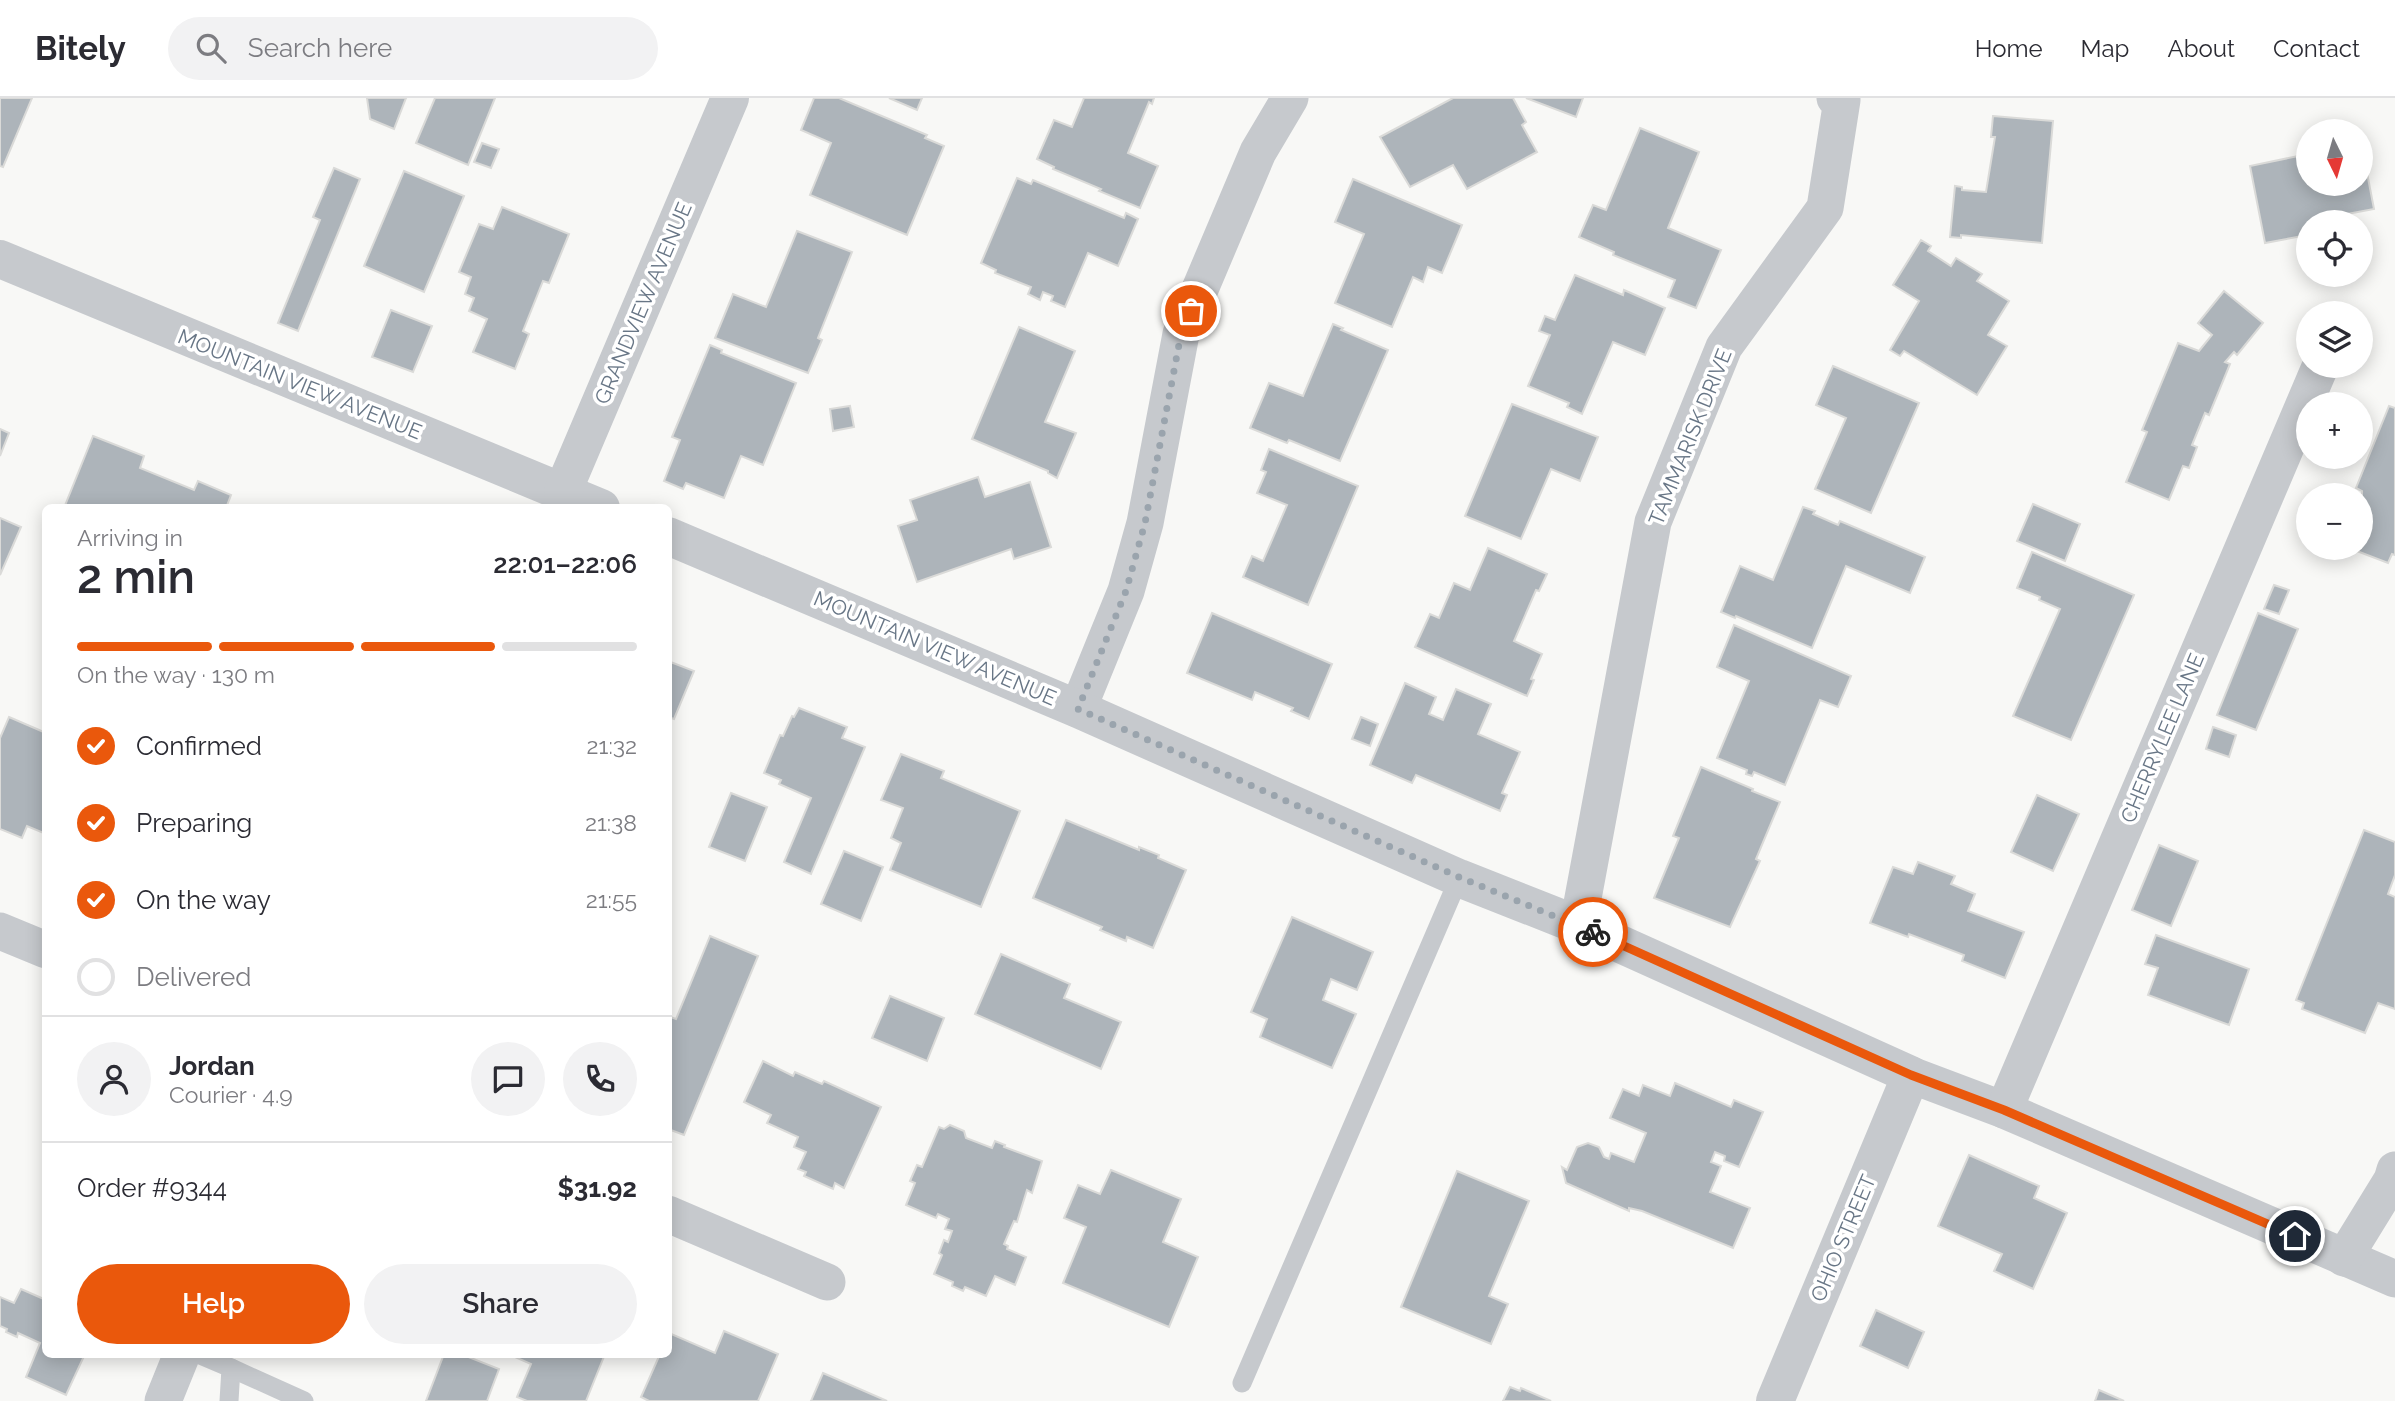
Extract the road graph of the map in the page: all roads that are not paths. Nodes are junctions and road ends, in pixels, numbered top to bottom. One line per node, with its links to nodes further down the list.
1 (730, 98): 6 (street, GRANDVIEW AVENUE)
2 (1290, 98): 9 (street)
3 (1839, 99): 11 (street, TAMMARISK DRIVE)
4 (0, 259): 6 (street, MOUNTAIN VIEW AVENUE)
5 (2315, 378): 15 (street, CHERRYLEE LANE)
6 (559, 499): 7 (street, MOUNTAIN VIEW AVENUE)
7 (582, 504)
8 (672, 538): 9 (street, MOUNTAIN VIEW AVENUE)
9 (1078, 709): 10 (street, MOUNTAIN VIEW AVENUE)
10 (1459, 877): 11 (street, MOUNTAIN VIEW AVENUE); 24 (lane)
11 (1578, 925): 14 (street, MOUNTAIN VIEW AVENUE)
12 (0, 931): 13 (street)
13 (42, 948)
14 (1911, 1075): 15 (street, MOUNTAIN VIEW AVENUE); 28 (street, OHIO STREET)
15 (2004, 1110): 18 (street, MOUNTAIN VIEW AVENUE)
16 (2395, 1170): 18 (street)
17 (672, 1216): 20 (street)
18 (2344, 1258): 19 (street, MOUNTAIN VIEW AVENUE)
19 (2395, 1279)
20 (827, 1282)
21 (180, 1358): 25 (street)
22 (207, 1358): 23 (lane)
23 (231, 1368): 26 (lane); 27 (lane)
24 (1242, 1383)
25 (163, 1401)
26 (229, 1401)
27 (304, 1401)
28 (1775, 1401)

